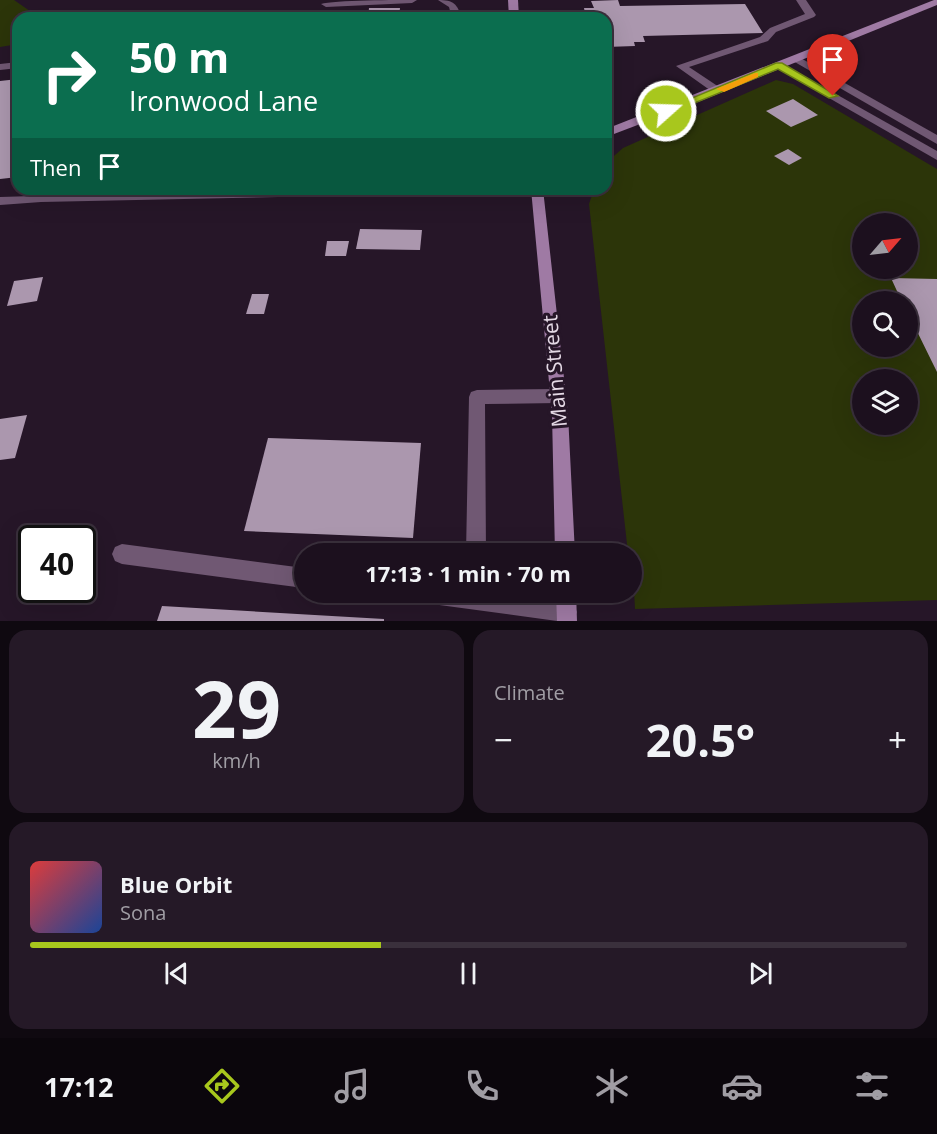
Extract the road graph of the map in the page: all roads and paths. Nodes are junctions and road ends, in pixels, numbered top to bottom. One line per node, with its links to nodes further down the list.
1 (412, 0): 5 (street)
2 (442, 0): 6 (street)
3 (801, 0): 9 (street)
4 (937, 2): 7 (street)
5 (326, 4)
6 (455, 12)
7 (797, 59): 8 (street); 11 (street)
8 (779, 65): 9 (street); 12 (street)
9 (718, 91): 10 (street)
10 (612, 131)
11 (937, 140)
12 (937, 156)
13 (32, 195): 15 (street)
14 (538, 195): 16 (street, Main Street)
15 (0, 201)
16 (558, 396): 17 (street); 18 (street, Main Street)
17 (476, 543)
18 (565, 543)
19 (122, 554): 20 (street)
20 (294, 577)
21 (529, 603): 22 (street)
22 (567, 608)

